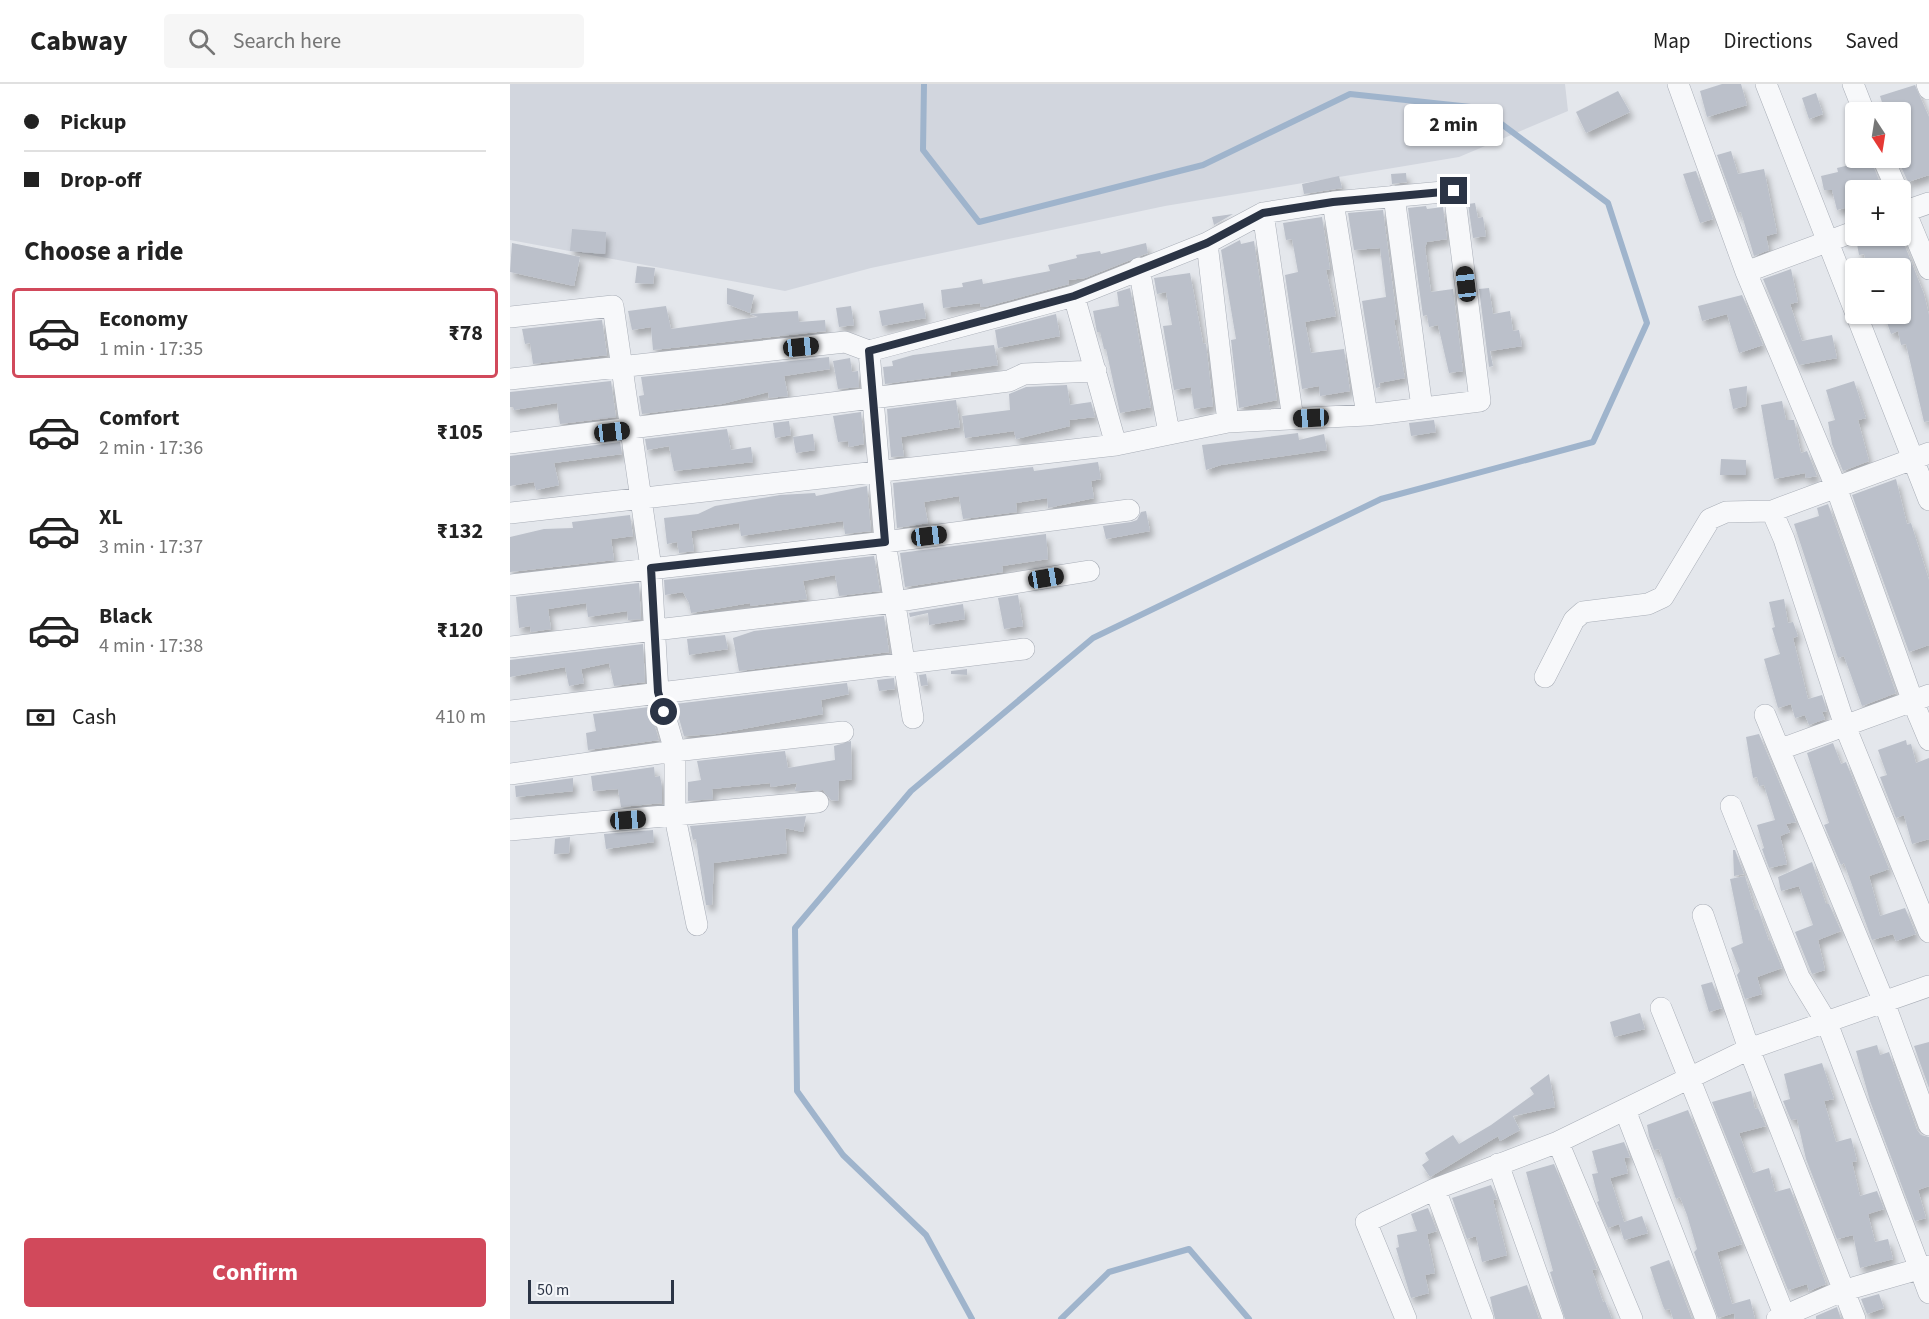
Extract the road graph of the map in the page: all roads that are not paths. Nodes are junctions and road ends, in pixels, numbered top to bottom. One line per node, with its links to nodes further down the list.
1 (1678, 84): 18 (street)
2 (1766, 84): 14 (street)
3 (1853, 84): 6 (street)
4 (1927, 84): 5 (street)
5 (1929, 89)
6 (1860, 102)
7 (1394, 196): 8 (street); 26 (street); 26 (street)
8 (1333, 202): 11 (street); 27 (street)
9 (1929, 203): 10 (street)
10 (1911, 206)
11 (1263, 213): 15 (street); 28 (street)
12 (1911, 228): 17 (street)
13 (1845, 235): 14 (street)
14 (1826, 242): 18 (street); 34 (street)
15 (1207, 243): 16 (street); 29 (street)
16 (1139, 268): 19 (street); 31 (street)
17 (1929, 269)
18 (1746, 272): 36 (street)
19 (1074, 296): 21 (street); 23 (street)
20 (510, 317): 22 (street)
21 (869, 351): 22 (street); 25 (street)
22 (623, 366): 24 (street); 30 (street)
23 (1096, 370): 25 (street); 33 (street)
24 (510, 379)
25 (871, 399): 30 (street); 35 (street)
26 (1422, 408): 27 (street)
27 (1367, 415): 28 (street)
28 (1293, 419): 29 (street)
29 (1228, 422): 31 (street)
30 (632, 429): 32 (street); 37 (street)
31 (1169, 433): 33 (street)
32 (510, 443)
33 (1116, 445): 35 (street)
34 (1921, 457): 36 (street); 38 (street)
35 (877, 472): 37 (street); 42 (street)
36 (1836, 487): 40 (street); 53 (street)
37 (641, 497): 41 (street); 43 (street)
38 (1929, 500)
39 (1129, 510): 42 (street)
40 (1772, 511): 51 (street); 57 (street)
41 (510, 513)
42 (885, 542): 43 (street); 46 (street)
43 (651, 568): 45 (street); 47 (street)
44 (1089, 571): 46 (street)
45 (510, 585)
46 (894, 602): 47 (street); 50 (street)
47 (655, 629): 48 (street); 52 (street)
48 (510, 647)
49 (1024, 649): 50 (street)
50 (906, 663): 52 (street); 56 (street)
51 (1545, 677)
52 (658, 692): 54 (street); 61 (street)
53 (1921, 698): 57 (street); 59 (street)
54 (510, 711)
55 (1766, 714): 60 (street)
56 (913, 718)
57 (1845, 726): 60 (street); 69 (street)
58 (843, 732): 61 (street)
59 (1929, 740)
60 (1781, 749): 71 (street)
61 (675, 751): 62 (street); 65 (street)
62 (510, 774)
63 (818, 802): 65 (street)
64 (1731, 806): 73 (street)
65 (675, 817): 66 (street); 68 (street)
66 (510, 830)
67 (1703, 915): 74 (street)
68 (698, 925)
69 (1929, 932)
70 (1929, 987): 71 (street)
71 (1884, 1002): 73 (street); 77 (street)
72 (1661, 1008): 75 (street)
73 (1827, 1023): 74 (street); 81 (street)
74 (1749, 1049): 75 (street); 82 (street)
75 (1689, 1076): 76 (street); 84 (street)
76 (1625, 1110): 78 (street); 89 (street)
77 (1929, 1125)
78 (1558, 1142): 79 (street); 88 (street)
79 (1498, 1164): 80 (street); 87 (street)
80 (1436, 1189): 85 (street); 86 (street)
81 (1924, 1267): 82 (street); 83 (street)
82 (1842, 1291): 84 (street); 90 (street)
83 (1929, 1293)
84 (1781, 1318)
85 (1406, 1319)
86 (1483, 1319)
87 (1553, 1319)
88 (1632, 1319)
89 (1706, 1319)
90 (1855, 1319)

